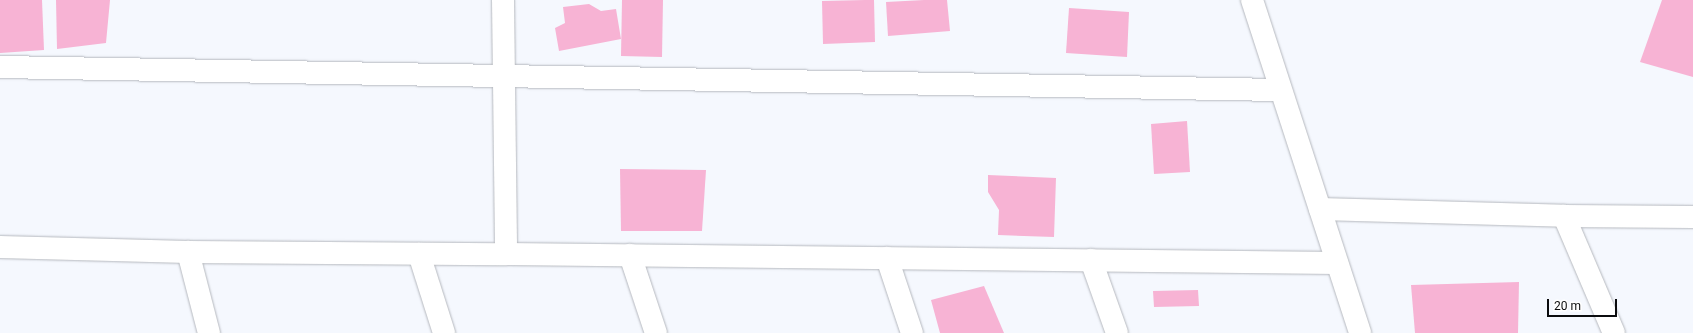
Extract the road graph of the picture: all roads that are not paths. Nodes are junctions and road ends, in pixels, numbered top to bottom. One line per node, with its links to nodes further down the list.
1 (503, 0): 4 (street)
2 (1252, 0): 5 (street)
3 (0, 67): 4 (street)
4 (504, 77): 5 (street); 12 (street)
5 (1280, 90): 6 (street)
6 (1320, 209): 7 (street); 16 (street)
7 (1564, 216): 8 (street); 23 (street)
8 (1693, 217)
9 (0, 246): 10 (street)
10 (188, 252): 11 (street); 17 (street)
11 (419, 254): 12 (street); 18 (street)
12 (506, 254): 13 (street)
13 (630, 255): 14 (street); 19 (street)
14 (887, 258): 15 (street); 20 (street)
15 (1091, 260): 16 (street); 21 (street)
16 (1337, 263): 22 (street)
17 (209, 333)
18 (444, 333)
19 (656, 333)
20 (912, 333)
21 (1117, 333)
22 (1360, 333)
23 (1614, 333)

